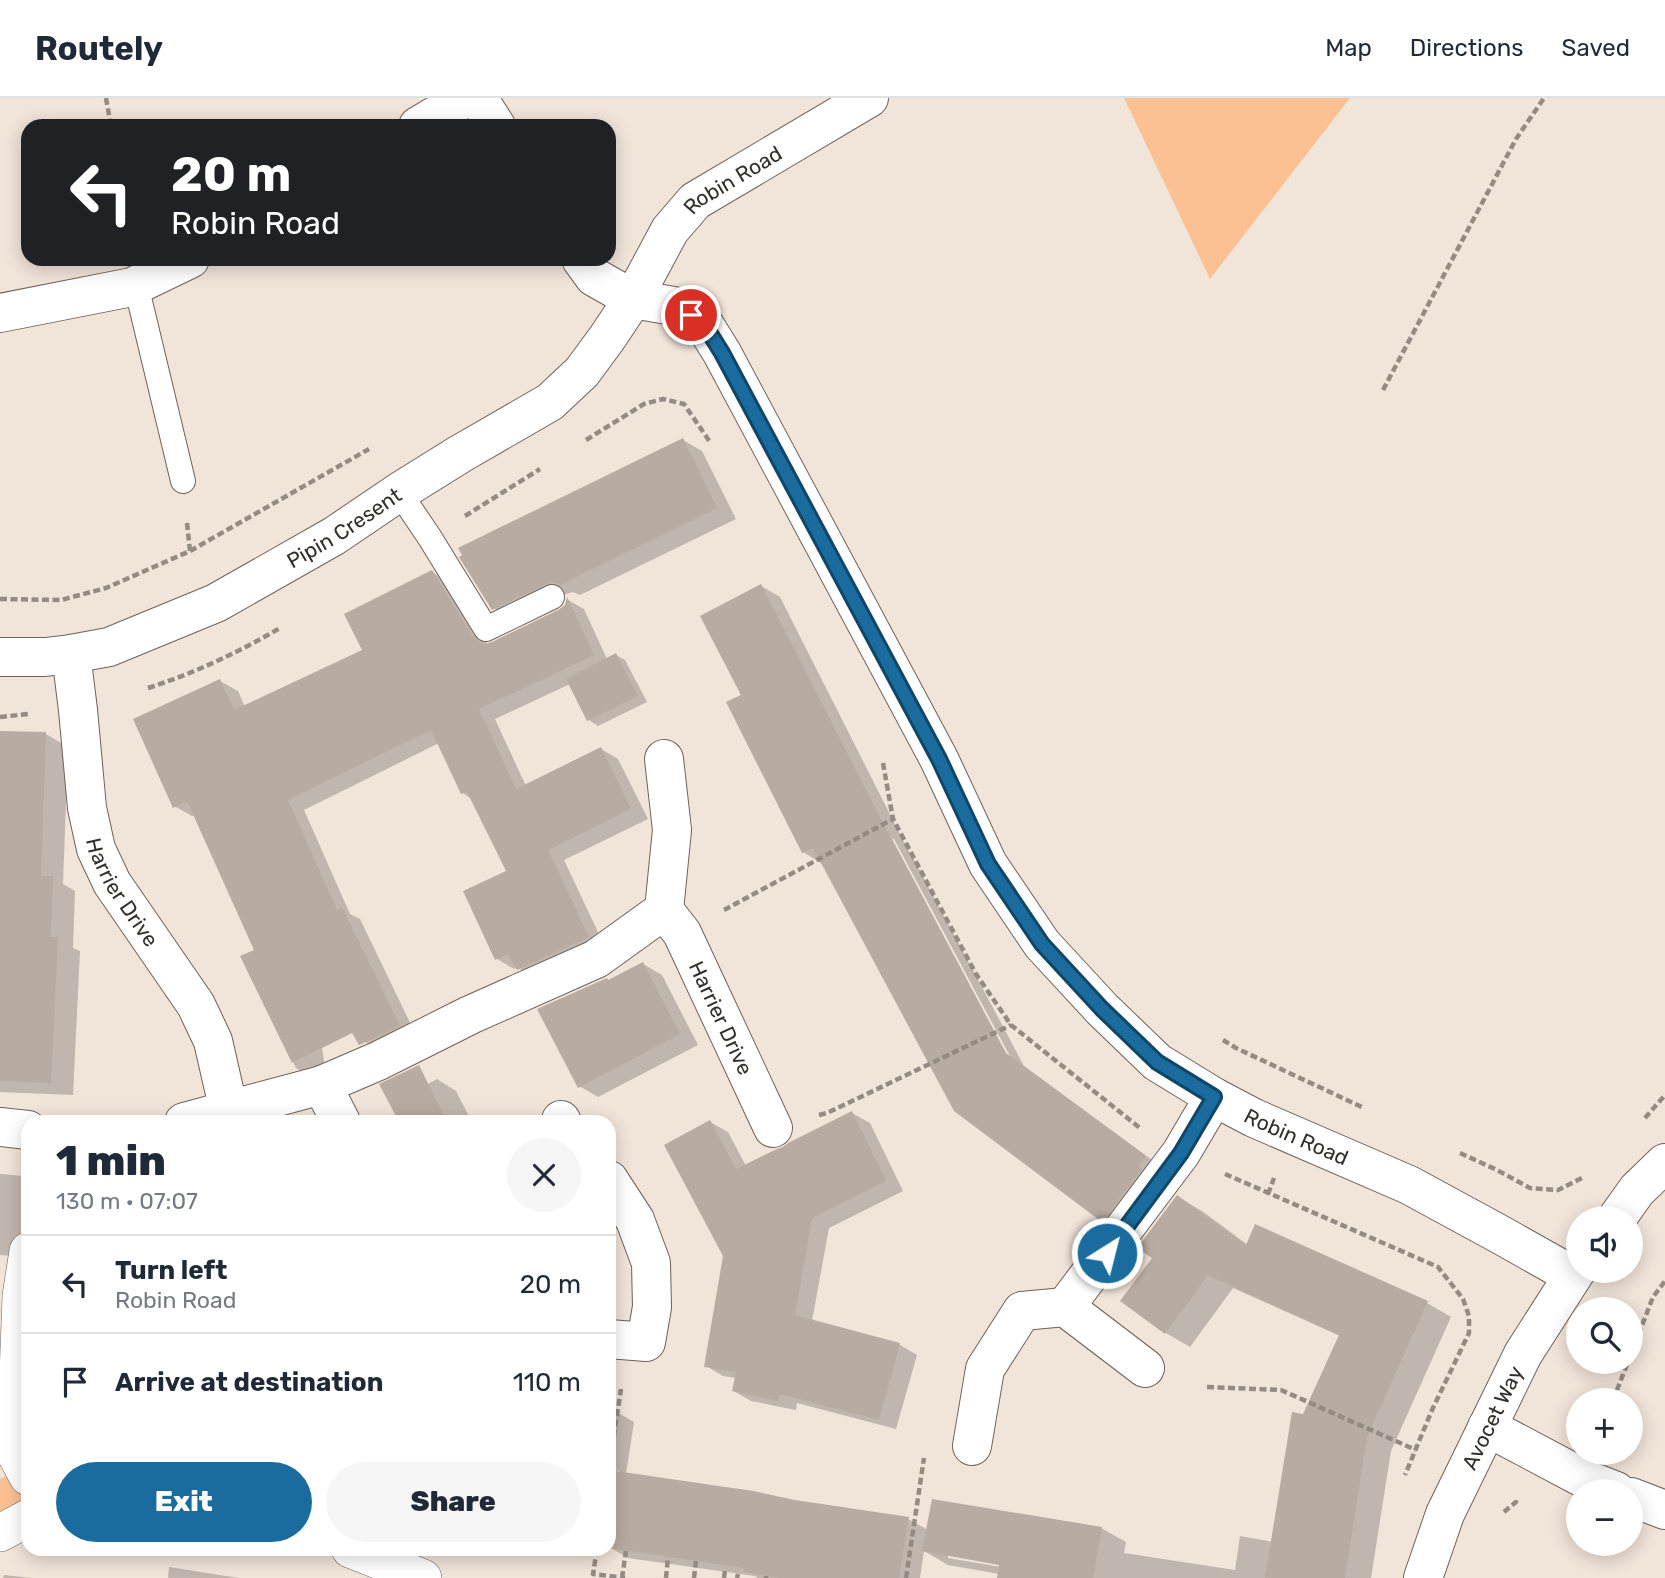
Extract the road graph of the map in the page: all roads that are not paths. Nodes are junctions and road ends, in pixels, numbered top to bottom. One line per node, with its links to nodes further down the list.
1 (465, 98): 4 (street)
2 (478, 98): 5 (street)
3 (869, 98): 9 (street, Robin Road)
4 (430, 119)
5 (492, 119)
6 (175, 266): 8 (street)
7 (586, 266): 9 (street, Robin Road)
8 (136, 285): 10 (street); 11 (lane)
9 (633, 299): 12 (street, Pipin Cresent); 19 (street, Robin Road)
10 (0, 313)
11 (183, 481)
12 (399, 492): 13 (lane); 14 (street, Pipin Cresent)
13 (552, 597)
14 (71, 654): 15 (street, Pipin Cresent); 20 (street, Harrier Drive)
15 (0, 657)
16 (664, 759): 17 (street)
17 (673, 921): 18 (street); 24 (street, Harrier Drive)
18 (322, 1085): 20 (street); 22 (street)
19 (1214, 1097): 29 (street, Robin Road); 32 (street)
20 (229, 1111): 21 (street)
21 (213, 1115)
22 (337, 1115)
23 (0, 1127): 25 (street)
24 (773, 1128)
25 (21, 1129)
26 (1665, 1163): 28 (street)
27 (616, 1191): 33 (street)
28 (1625, 1206)
29 (1566, 1267)
30 (1567, 1283): 35 (street, Avocet Way)
31 (21, 1296): 37 (street)
32 (1065, 1307): 34 (street); 36 (street)
33 (627, 1341)
34 (1145, 1368)
35 (1487, 1427): 38 (street); 45 (street, Avocet Way)
36 (972, 1446)
37 (14, 1462)
38 (1585, 1479)
39 (1643, 1502): 40 (street)
40 (1665, 1510)
41 (21, 1522): 42 (street)
42 (0, 1533)
43 (368, 1556): 44 (street)
44 (423, 1578)
45 (1423, 1578)

